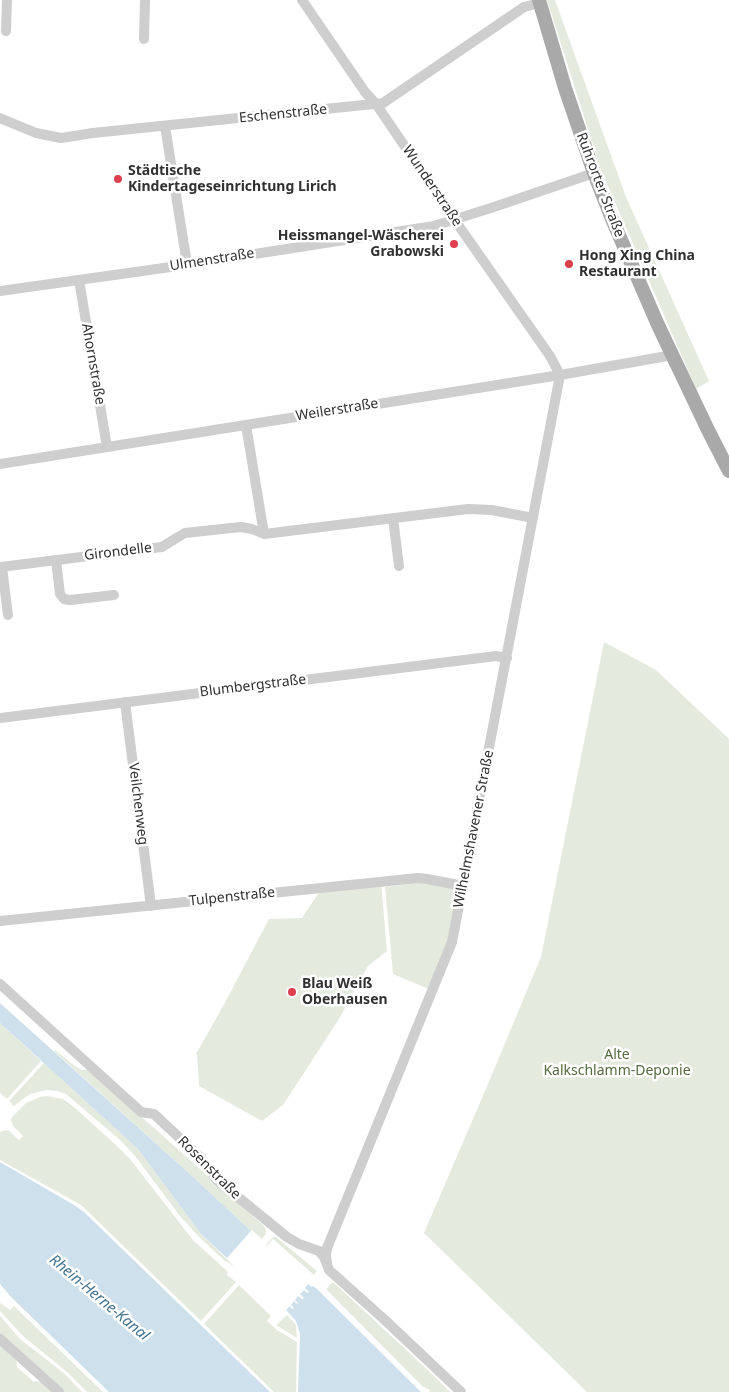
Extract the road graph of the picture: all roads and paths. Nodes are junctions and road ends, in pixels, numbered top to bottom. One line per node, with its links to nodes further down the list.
1 (7, 0): 5 (street)
2 (145, 0): 6 (street)
3 (302, 0): 7 (street, Wunderstraße)
4 (540, 1): 7 (street, Eschenstraße); 10 (main road, Ruhrorter Straße)
5 (6, 31)
6 (144, 39)
7 (376, 104): 9 (street, Eschenstraße); 11 (street, Wunderstraße)
8 (0, 118): 9 (street, Eschenstraße)
9 (165, 126): 12 (street)
10 (594, 173): 11 (street, Ulmenstraße); 15 (main road, Ruhrorter Straße)
11 (456, 220): 12 (street, Ulmenstraße); 16 (street, Wunderstraße)
12 (188, 264): 13 (street, Ulmenstraße)
13 (79, 280): 14 (street, Ulmenstraße); 18 (street, Ahornstraße)
14 (0, 291)
15 (673, 355): 16 (street, Weilerstraße); 20 (main road, Ruhrorter Straße)
16 (560, 375): 17 (street, Weilerstraße); 22 (street, Wilhelmshavener Straße)
17 (246, 425): 18 (street, Weilerstraße); 23 (street)
18 (107, 447): 19 (street, Weilerstraße)
19 (0, 464)
20 (729, 472)
21 (393, 518): 22 (street, Girondelle); 23 (street, Girondelle); 25 (street)
22 (533, 518): 29 (street, Wilhelmshavener Straße)
23 (264, 534): 24 (street, Girondelle)
24 (56, 560): 26 (street, Girondelle); 27 (street)
25 (399, 566)
26 (1, 567): 28 (street, Girondelle)
27 (114, 594)
28 (8, 615)
29 (507, 658): 30 (street, Blumbergstraße); 32 (street, Wilhelmshavener Straße)
30 (125, 702): 31 (street, Blumbergstraße); 33 (street, Veilchenweg)
31 (0, 718)
32 (464, 886): 33 (street, Tulpenstraße); 36 (street, Wilhelmshavener Straße)
33 (151, 906): 34 (street, Tulpenstraße)
34 (0, 921)
35 (0, 984): 36 (street, Rosenstraße)
36 (327, 1264): 39 (street, Rosenstraße)
37 (0, 1339): 38 (street)
38 (59, 1392)
39 (461, 1392)

